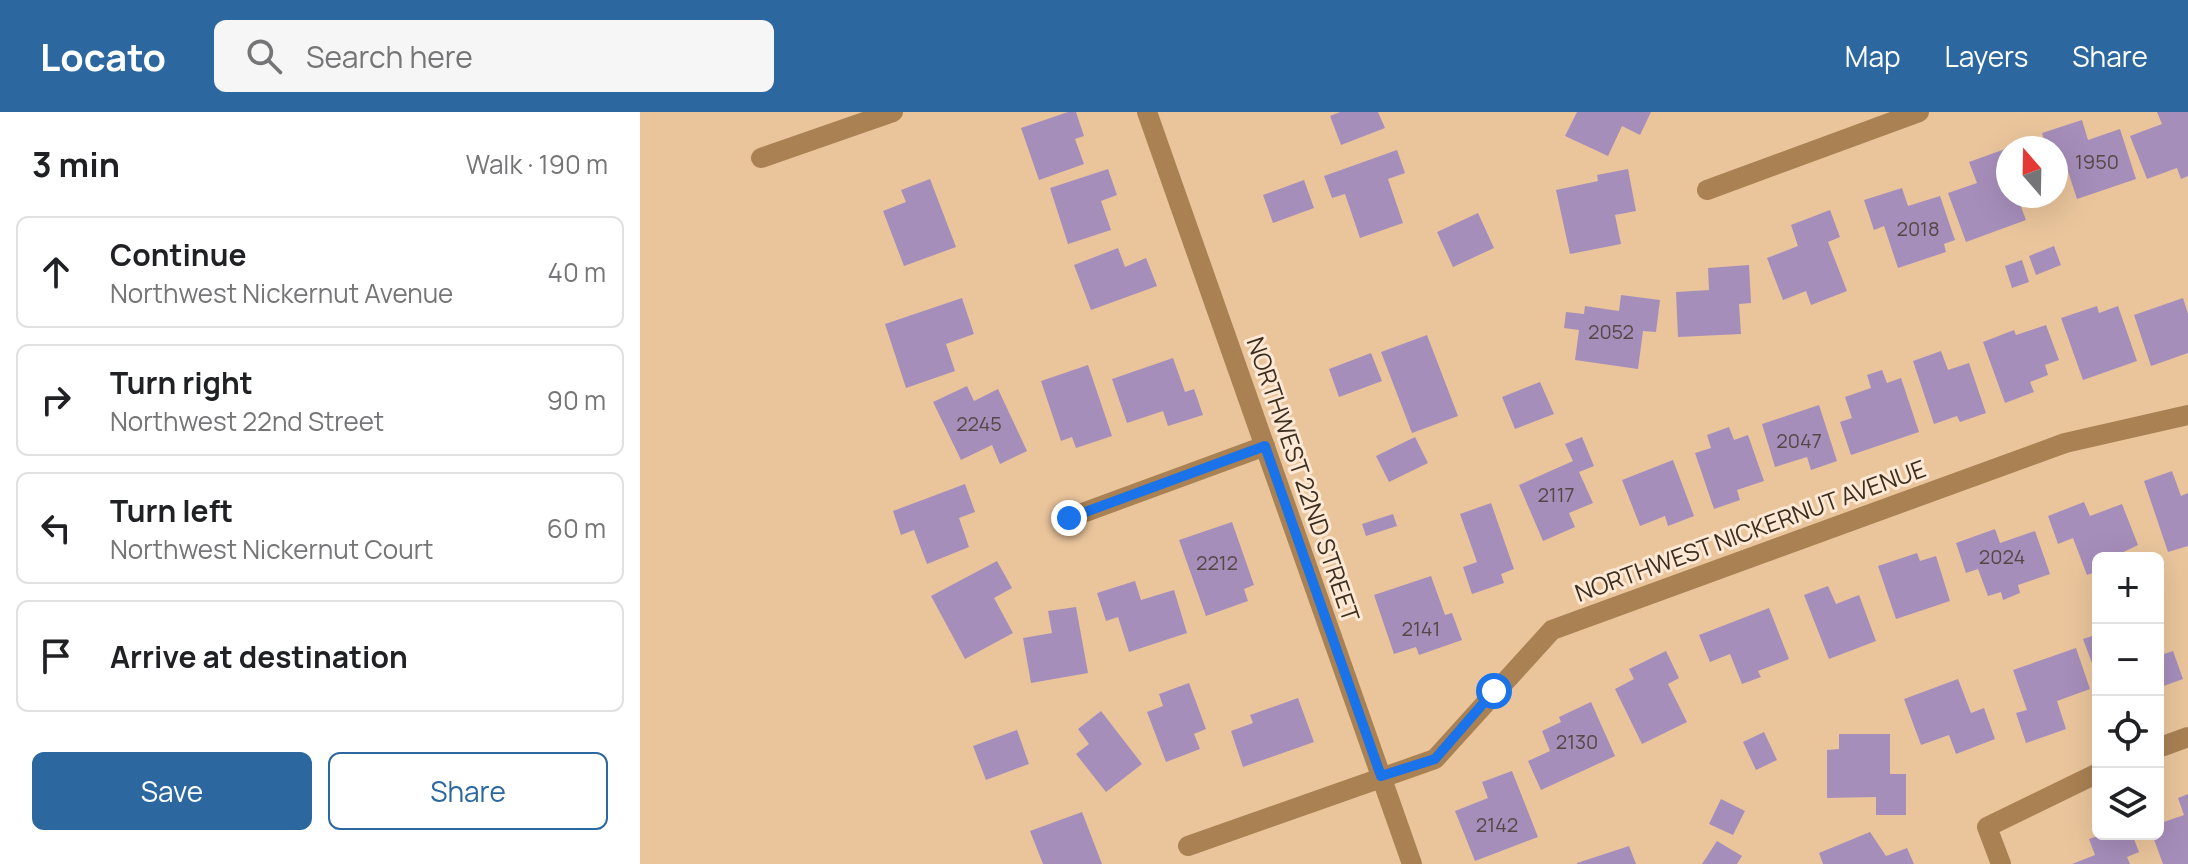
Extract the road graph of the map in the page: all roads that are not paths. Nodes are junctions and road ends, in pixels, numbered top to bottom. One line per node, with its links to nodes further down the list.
1 (893, 112): 4 (street)
2 (1147, 112): 7 (street, NORTHWEST 22ND STREET)
3 (1919, 112): 5 (street)
4 (761, 158)
5 (1707, 190)
6 (2188, 415): 11 (street, NORTHWEST NICKERNUT AVENUE)
7 (1265, 446): 8 (street); 11 (street, NORTHWEST 22ND STREET)
8 (1069, 518)
9 (2188, 737): 10 (street)
10 (2164, 746)
11 (1381, 776): 13 (street, NORTHWEST NICKERNUT AVENUE); 14 (street, NORTHWEST 22ND STREET)
12 (2092, 776): 15 (street)
13 (1188, 846)
14 (1412, 864)
15 (2001, 864)

